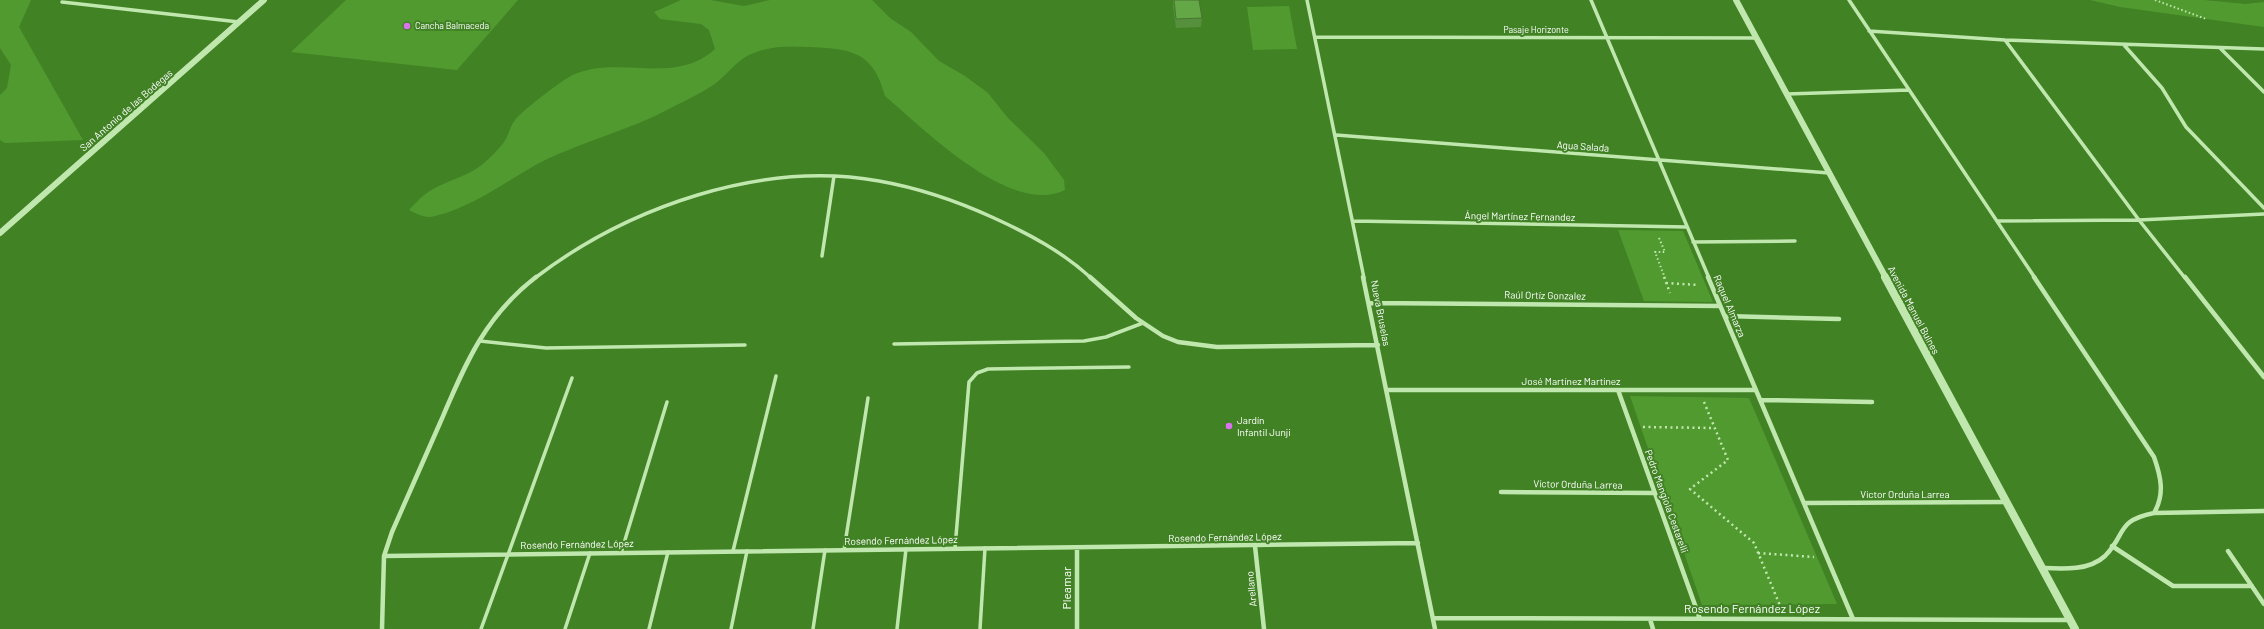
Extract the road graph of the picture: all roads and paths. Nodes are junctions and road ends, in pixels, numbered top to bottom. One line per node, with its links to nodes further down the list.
1 (264, 0): 9 (street, San Antonio de las Bodegas)
2 (1307, 0): 11 (street, Nueva Bruselas)
3 (1591, 0): 12 (street, Raquel Almarza)
4 (1736, 0): 13 (street, Avenida Manuel Bulnes)
5 (1849, 0): 10 (street)
6 (2155, 0): 8 (path)
7 (62, 2): 9 (street)
8 (2206, 19)
9 (239, 22): 32 (street, San Antonio de las Bodegas)
10 (1869, 31): 14 (street); 18 (street)
11 (1315, 37): 12 (street, Pasaje Horizonte); 21 (street, Nueva Bruselas)
12 (1607, 38): 13 (street, Pasaje Horizonte); 22 (street, Raquel Almarza)
13 (1758, 38): 20 (street, Avenida Manuel Bulnes)
14 (2005, 40): 15 (street); 27 (street)
15 (2124, 45): 16 (street); 25 (street)
16 (2220, 48): 17 (street); 19 (street)
17 (2264, 49)
18 (1909, 90): 20 (street); 29 (street)
19 (2264, 92)
20 (1787, 94): 23 (street, Avenida Manuel Bulnes)
21 (1336, 135): 22 (street, Agua Salada); 28 (street, Nueva Bruselas)
22 (1659, 160): 23 (street, Agua Salada); 31 (street, Raquel Almarza)
23 (1829, 173): 64 (street, Avenida Manuel Bulnes)
24 (834, 176): 35 (street); 43 (street); 44 (street)
25 (2264, 208)
26 (2264, 214): 27 (street)
27 (2139, 220): 29 (street); 50 (street)
28 (1353, 221): 30 (street, Ángel Martínez Fernandez); 38 (street, Nueva Bruselas)
29 (1996, 221): 67 (street)
30 (1655, 226): 31 (street, Ángel Martínez Fernandez); 36 (path)
31 (1687, 226): 34 (street, Raquel Almarza)
32 (0, 233)
33 (1795, 241): 34 (street)
34 (1693, 242): 37 (street, Raquel Almarza)
35 (822, 256)
36 (1666, 283): 37 (path); 39 (path)
37 (1712, 286): 40 (street, Raquel Almarza)
38 (1370, 303): 39 (street, Raúl Ortíz Gonzalez); 47 (street, Nueva Bruselas)
39 (1675, 306): 40 (street, Raúl Ortíz Gonzalez)
40 (1720, 306): 41 (street, Raquel Almarza)
41 (1725, 316): 42 (street); 55 (street, Raquel Almarza)
42 (1839, 319)
43 (1143, 323): 45 (lane); 47 (street)
44 (478, 340): 46 (lane); 85 (street)
45 (894, 344)
46 (745, 345)
47 (1378, 345): 52 (street, Nueva Bruselas)
48 (1129, 367): 71 (lane)
49 (776, 376): 77 (lane)
50 (2264, 377)
51 (572, 378): 84 (lane)
52 (1387, 390): 53 (street, José Martínez Martínez); 68 (street, Nueva Bruselas)
53 (1618, 390): 54 (street, José Martínez Martínez); 60 (street, Pedro Mangiola Cestarelli)
54 (1699, 390): 55 (street, José Martínez Martínez); 61 (path)
55 (1756, 390): 57 (street, Raquel Almarza)
56 (868, 398): 76 (lane)
57 (1760, 400): 59 (street); 65 (street, Raquel Almarza)
58 (667, 402): 80 (lane)
59 (1872, 402)
60 (1631, 427): 61 (path); 63 (street, Pedro Mangiola Cestarelli)
61 (1714, 428): 82 (path)
62 (1501, 492): 63 (street, Víctor Orduña Larrea)
63 (1655, 493): 92 (street, Pedro Mangiola Cestarelli)
64 (2006, 502): 65 (street, Víctor Orduña Larrea); 87 (street, Avenida Manuel Bulnes)
65 (1804, 503): 86 (street, Raquel Almarza)
66 (2264, 511): 67 (street)
67 (2154, 513): 70 (street)
68 (1418, 543): 69 (street, Rosendo Fernández López); 90 (street, Nueva Bruselas)
69 (1255, 546): 73 (street, Rosendo Fernández López); 105 (street, Arellano)
70 (2112, 546): 87 (street); 88 (street)
71 (955, 548): 72 (street, Rosendo Fernández López); 74 (street, Rosendo Fernández López)
72 (985, 548): 73 (street, Rosendo Fernández López); 103 (lane)
73 (1077, 548): 104 (street, Pleamar)
74 (906, 549): 76 (street, Rosendo Fernández López); 102 (lane)
75 (825, 550): 76 (street, Rosendo Fernández López); 78 (street, Rosendo Fernández López); 101 (lane)
76 (844, 550)
77 (733, 551): 78 (street, Rosendo Fernández López); 81 (street, Rosendo Fernández López)
78 (747, 551): 100 (lane)
79 (2228, 551): 88 (street)
80 (621, 552): 81 (street, Rosendo Fernández López); 83 (street, Rosendo Fernández López)
81 (668, 552): 99 (lane)
82 (1758, 552): 86 (path); 93 (path)
83 (590, 553): 84 (street, Rosendo Fernández López); 98 (lane)
84 (508, 554): 85 (street, Rosendo Fernández López); 97 (lane)
85 (384, 556): 96 (street)
86 (1827, 558): 94 (street, Raquel Almarza)
87 (2042, 568): 95 (street, Avenida Manuel Bulnes)
88 (2252, 586): 89 (street)
89 (2264, 604)
90 (1433, 618): 91 (street, Rosendo Fernández López); 106 (street, Nueva Bruselas)
91 (1650, 618): 92 (street, Rosendo Fernández López); 107 (street)
92 (1700, 619): 93 (street, Rosendo Fernández López)
93 (1785, 619): 94 (street, Rosendo Fernández López)
94 (1853, 620): 95 (street, Rosendo Fernández López)
95 (2070, 620): 108 (street, Avenida Manuel Bulnes)
96 (382, 629)
97 (481, 629)
98 (565, 629)
99 (649, 629)
100 (731, 629)
101 (813, 629)
102 (897, 629)
103 (980, 629)
104 (1077, 629)
105 (1264, 629)
106 (1435, 629)
107 (1653, 629)
108 (2075, 629)

